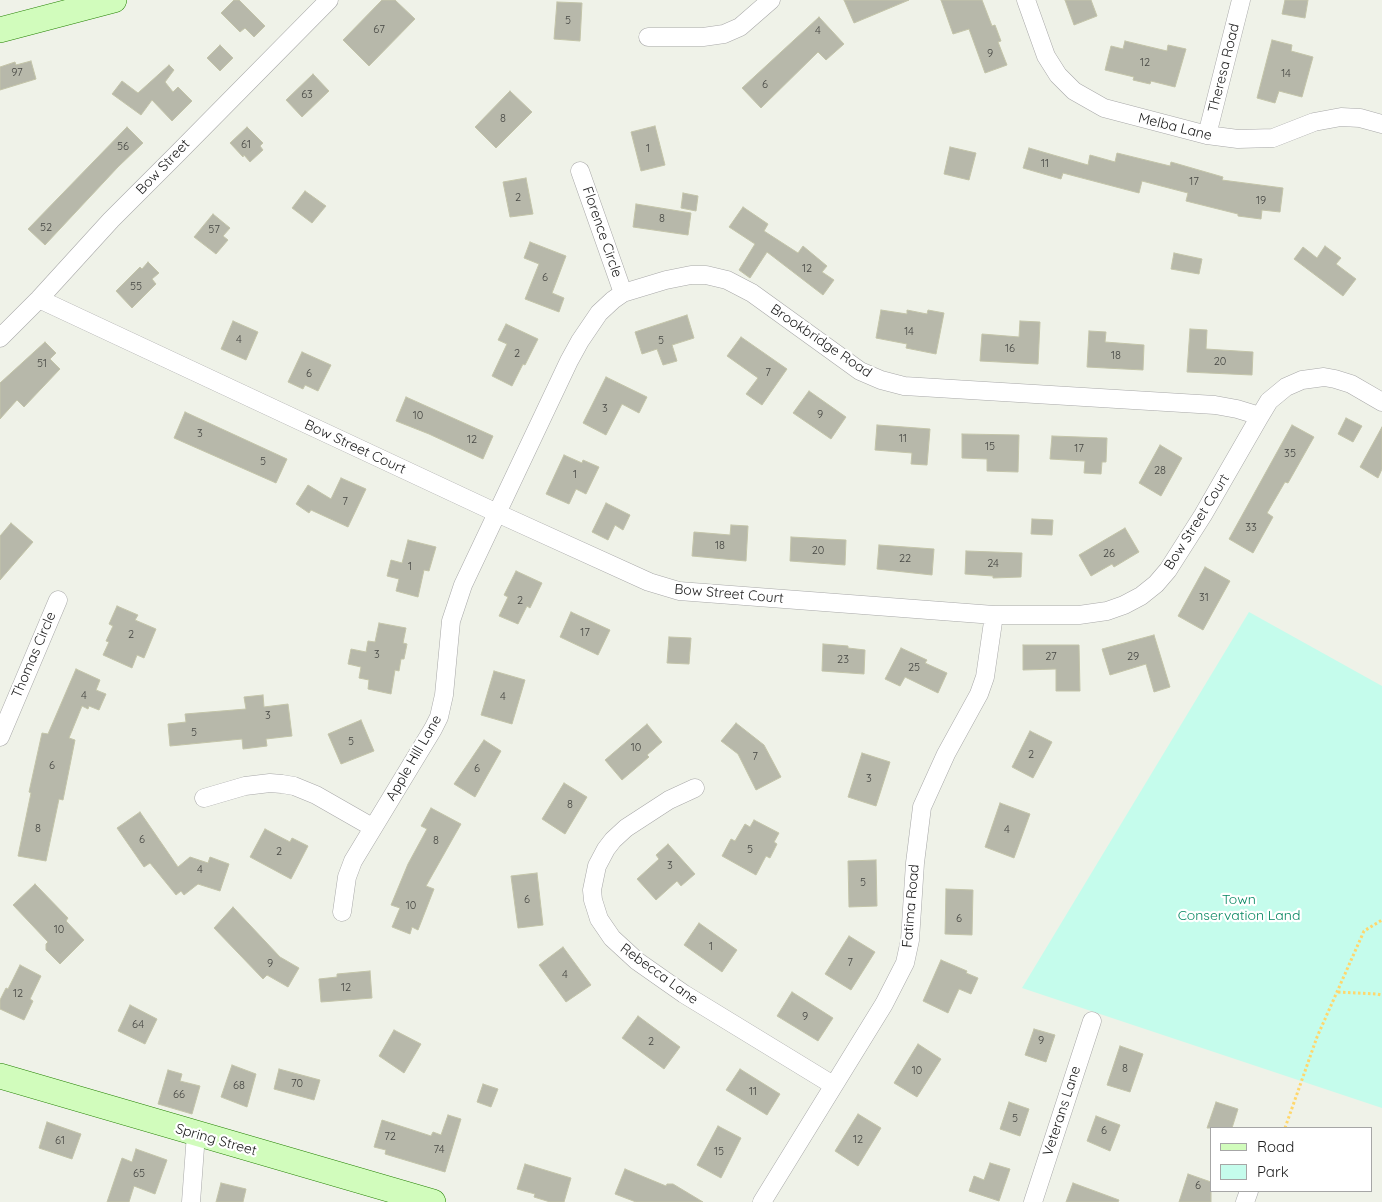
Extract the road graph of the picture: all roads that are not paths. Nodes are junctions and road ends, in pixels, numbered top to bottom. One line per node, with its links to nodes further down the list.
1 (114, 0): 6 (main road)
2 (330, 0): 12 (street, Bow Street)
3 (771, 0): 7 (street)
4 (1026, 0): 9 (street, Melba Lane)
5 (1240, 0): 9 (street, Theresa Road)
6 (0, 30)
7 (648, 37)
8 (1382, 124): 9 (street, Melba Lane)
9 (1207, 135)
10 (580, 171): 11 (street, Florence Circle)
11 (623, 293): 15 (street, Brookbridge Road); 16 (street, Brookbridge Road)
12 (39, 300): 13 (street, Bow Street); 16 (street, Bow Street Court)
13 (0, 338)
14 (1382, 402): 15 (street)
15 (1260, 416): 18 (street, Bow Street Court)
16 (497, 513): 18 (street, Bow Street Court); 22 (street, Apple Hill Lane)
17 (58, 600): 19 (street, Thomas Circle)
18 (994, 615): 26 (street, Fatima Road)
19 (0, 737)
20 (695, 788): 26 (street, Rebecca Lane)
21 (204, 798): 22 (street)
22 (372, 827): 23 (street, Apple Hill Lane)
23 (342, 912)
24 (1092, 1020): 31 (street, Veterans Lane)
25 (0, 1076): 27 (main road, Spring Street)
26 (833, 1085): 30 (street, Fatima Road)
27 (196, 1134): 28 (street); 29 (main road, Spring Street)
28 (191, 1202)
29 (433, 1202)
30 (762, 1202)
31 (1033, 1202)

